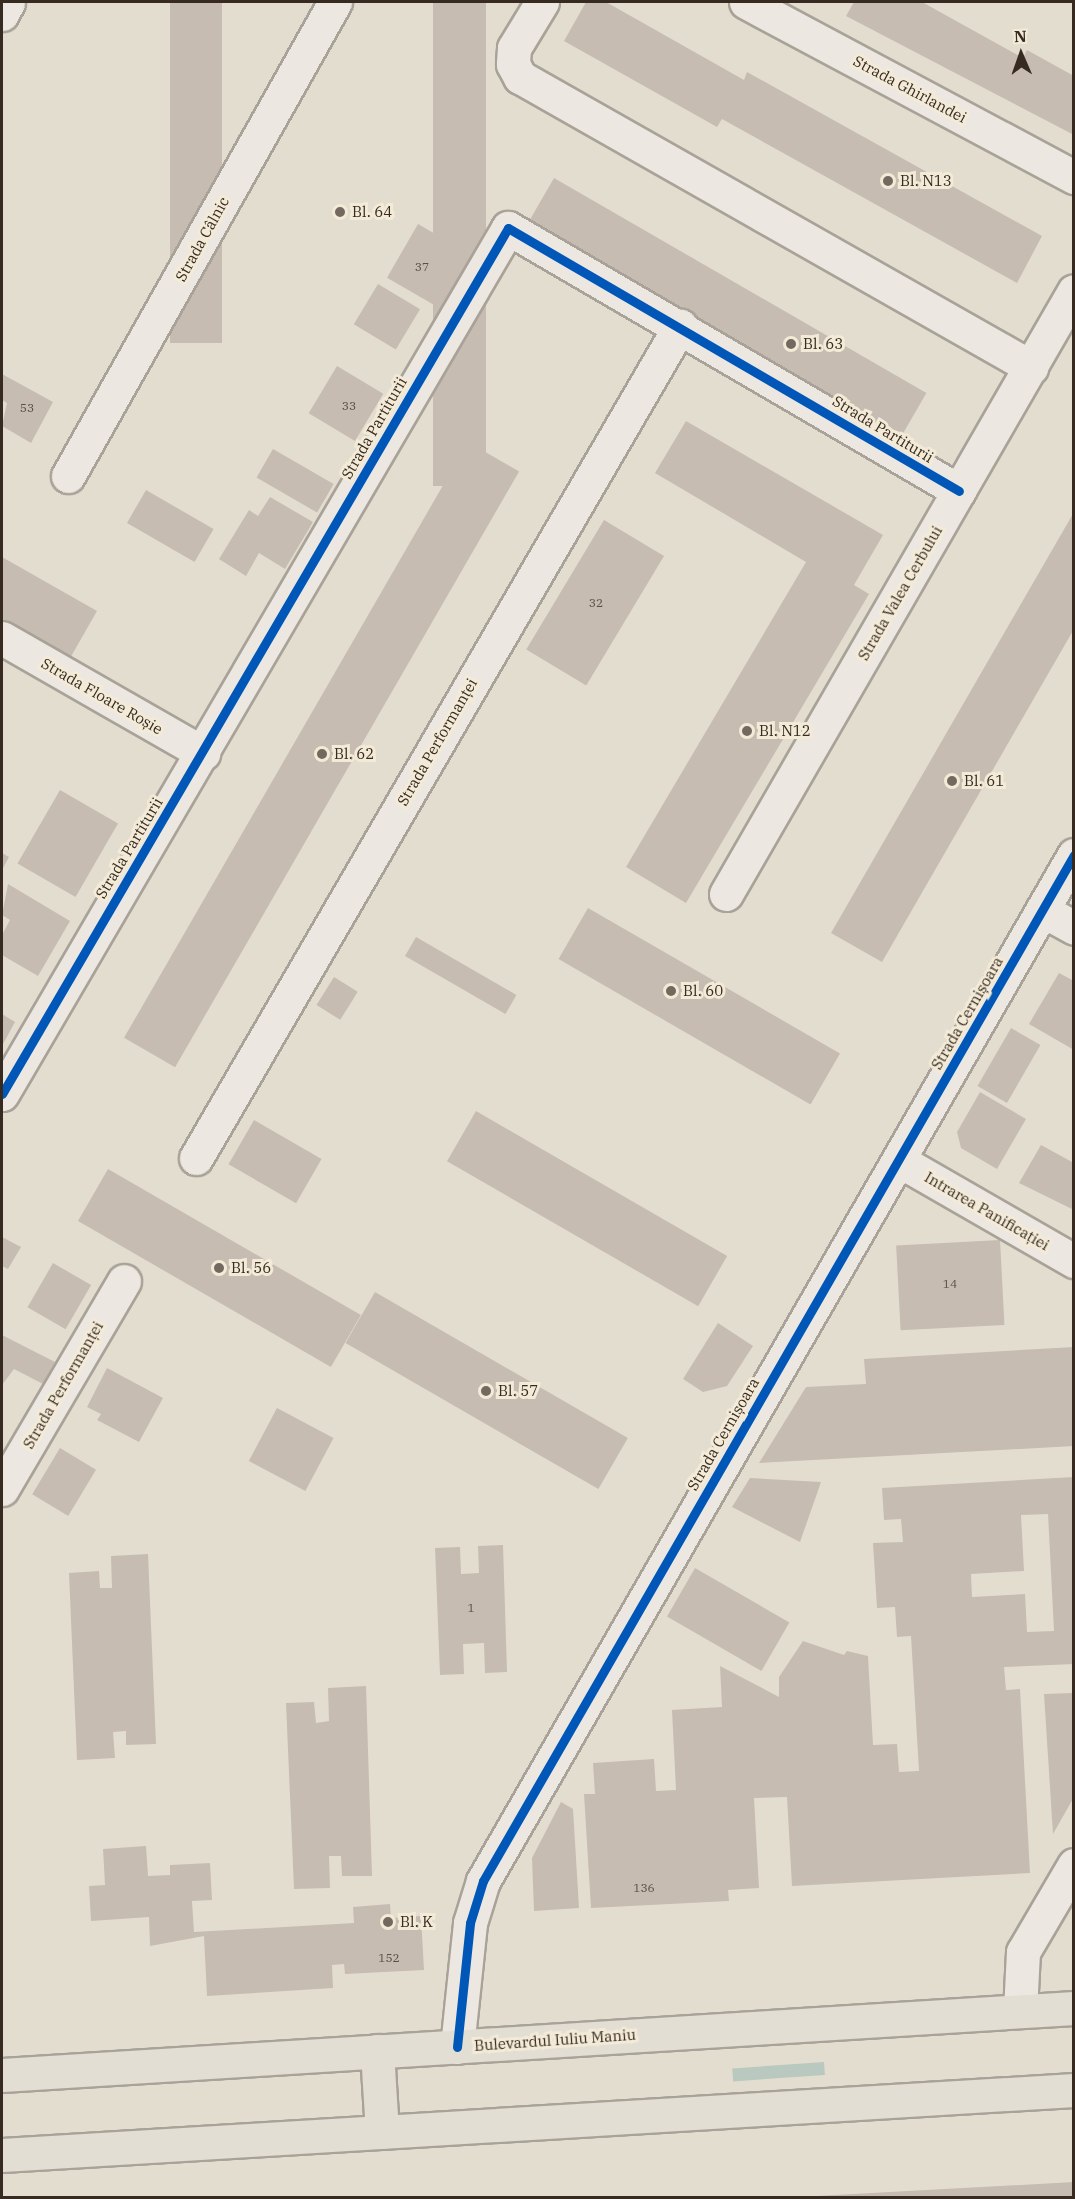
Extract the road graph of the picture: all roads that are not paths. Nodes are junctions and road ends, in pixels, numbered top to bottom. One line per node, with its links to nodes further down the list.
1 (8, 2): 6 (street)
2 (335, 2): 11 (street, Strada Câlnic)
3 (542, 2): 10 (street)
4 (746, 2): 5 (street, Strada Ghirlandei)
5 (785, 10): 7 (street, Strada Ghirlandei)
6 (2, 14)
7 (1074, 177)
8 (1074, 291): 10 (street, Strada Valea Cerbului)
9 (680, 327): 12 (street, Strada Partiturii); 14 (street, Strada Partiturii); 20 (street, Strada Performanței)
10 (1030, 367): 12 (street, Strada Valea Cerbului)
11 (68, 476)
12 (959, 491): 16 (street, Strada Valea Cerbului)
13 (2, 638): 14 (street, Strada Floare Roșie)
14 (203, 753): 19 (street, Strada Partiturii)
15 (1074, 855): 17 (street, Strada Cernișoara)
16 (726, 894)
17 (1042, 910): 18 (street); 21 (street, Strada Cernișoara)
18 (1074, 928)
19 (2, 1094)
20 (196, 1158)
21 (900, 1161): 22 (street, Intrarea Panificației); 28 (street, Strada Cernișoara)
22 (1074, 1261)
23 (124, 1281): 24 (street, Strada Performanței)
24 (2, 1489)
25 (1074, 1865): 27 (street)
26 (1074, 2008): 27 (main road, Bulevardul Iuliu Maniu)
27 (1020, 2011): 28 (main road, Bulevardul Iuliu Maniu)
28 (457, 2047): 29 (main road, Bulevardul Iuliu Maniu)
29 (377, 2051): 30 (main road, Bulevardul Iuliu Maniu); 32 (main road)
30 (2, 2075)
31 (1074, 2091): 32 (main road)
32 (382, 2132): 33 (main road)
33 (2, 2155)

